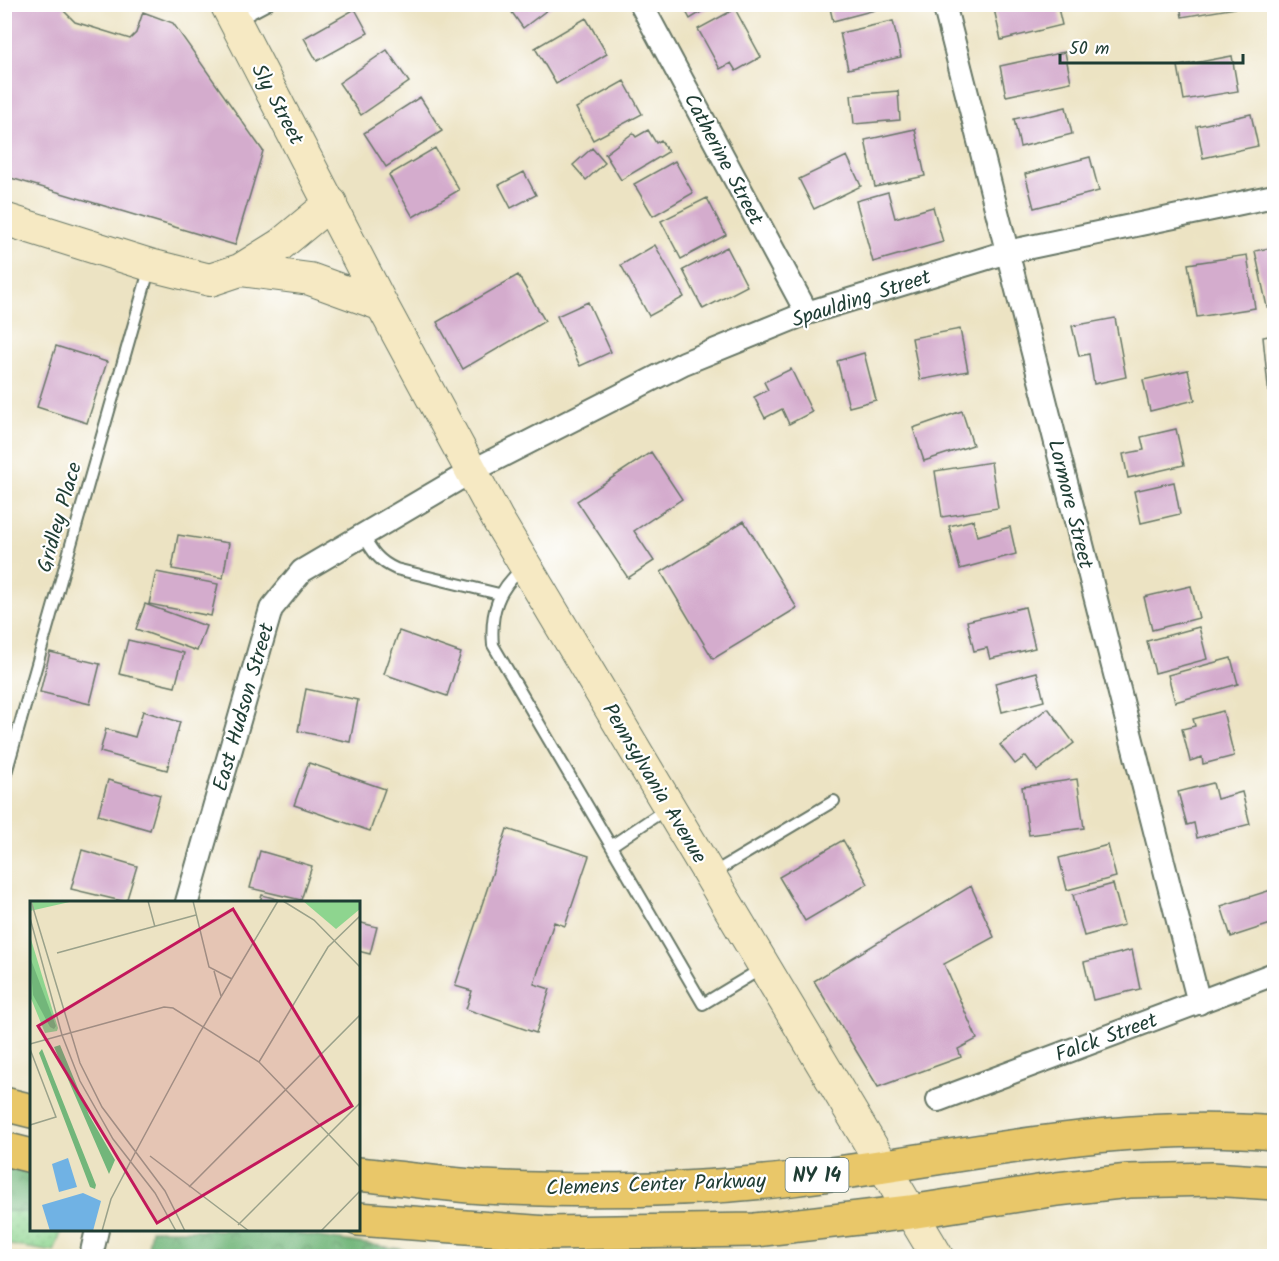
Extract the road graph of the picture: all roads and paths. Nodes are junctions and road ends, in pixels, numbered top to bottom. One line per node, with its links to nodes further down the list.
1 (268, 4): 4 (lane)
2 (641, 4): 12 (street, Catherine Street)
3 (944, 4): 8 (street, Lormore Street)
4 (230, 13): 6 (main road, Sly Street)
5 (1275, 196): 8 (street, Spaulding Street)
6 (331, 203): 10 (main road); 11 (main road, Pennsylvania Avenue)
7 (4, 219): 9 (main road)
8 (1007, 252): 12 (street, Spaulding Street); 25 (street, Lormore Street)
9 (150, 265): 10 (main road); 17 (lane, Gridley Place)
10 (240, 270): 11 (main road)
11 (382, 305): 13 (main road, Pennsylvania Avenue)
12 (807, 313): 13 (street, Spaulding Street)
13 (472, 471): 14 (street, East Hudson Street); 15 (main road, Pennsylvania Avenue)
14 (363, 535): 16 (lane); 22 (street, East Hudson Street)
15 (526, 566): 16 (lane); 19 (main road, Pennsylvania Avenue)
16 (499, 594): 20 (lane)
17 (4, 780)
18 (834, 801): 21 (lane)
19 (669, 807): 20 (lane); 21 (main road, Pennsylvania Avenue)
20 (611, 846): 23 (lane)
21 (710, 876): 23 (main road, Pennsylvania Avenue)
22 (188, 901)
23 (764, 967): 32 (main road, Pennsylvania Avenue)
24 (1275, 974): 25 (street, Falck Street)
25 (1199, 1003): 26 (street, Falck Street)
26 (938, 1100)
27 (4, 1104): 28 (main road)
28 (30, 1110)
29 (1275, 1133): 32 (main road, Clemens Center Parkway / NY 14)
30 (4, 1149): 31 (main road)
31 (30, 1156)
32 (881, 1165): 33 (main road, Clemens Center Parkway / NY 14); 35 (main road, Pennsylvania Avenue)
33 (360, 1174)
34 (1275, 1183): 35 (main road, NY 14)
35 (910, 1212): 36 (main road, NY 14); 39 (main road, Pennsylvania Avenue)
36 (360, 1219)
37 (97, 1231): 38 (street)
38 (91, 1257)
39 (938, 1257)

